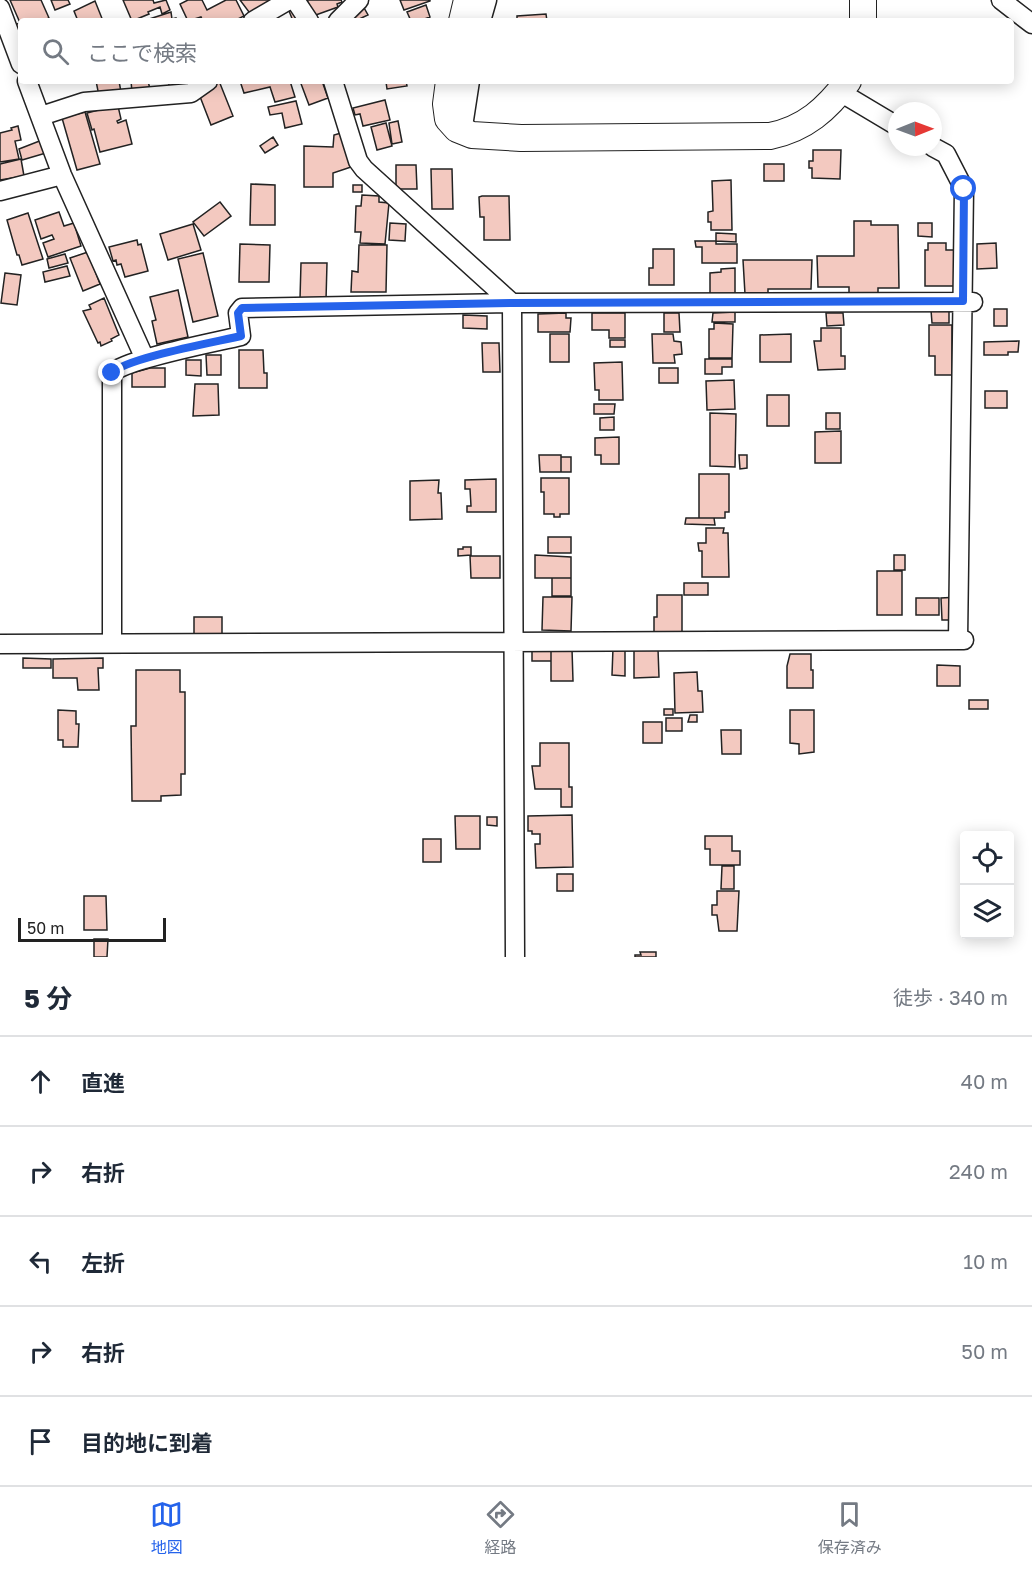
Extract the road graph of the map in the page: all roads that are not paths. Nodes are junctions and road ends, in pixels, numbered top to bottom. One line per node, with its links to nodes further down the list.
1 (289, 0): 9 (street)
2 (295, 0): 10 (street)
3 (359, 0): 11 (street)
4 (467, 0): 12 (main road)
5 (487, 0): 13 (street)
6 (863, 0): 14 (main road)
7 (1001, 0): 15 (street)
8 (0, 8): 16 (street)
9 (258, 18)
10 (307, 18)
11 (341, 18)
12 (463, 18)
13 (482, 18)
14 (863, 18)
15 (1032, 24)
16 (18, 56)
17 (28, 84): 23 (street)
18 (204, 84): 23 (street)
19 (334, 84): 30 (street)
20 (449, 84): 25 (main road)
21 (470, 84): 25 (street)
22 (844, 87): 24 (street); 25 (main road)
23 (40, 116): 27 (street)
24 (888, 119)
25 (462, 133)
26 (942, 152): 29 (street)
27 (62, 175): 28 (street); 31 (street)
28 (0, 191)
29 (968, 302): 30 (street); 32 (street)
30 (512, 303): 31 (street); 32 (street)
31 (145, 359): 33 (street)
32 (512, 642): 33 (street); 35 (street)
33 (112, 643): 34 (street)
34 (0, 644)
35 (515, 957)

